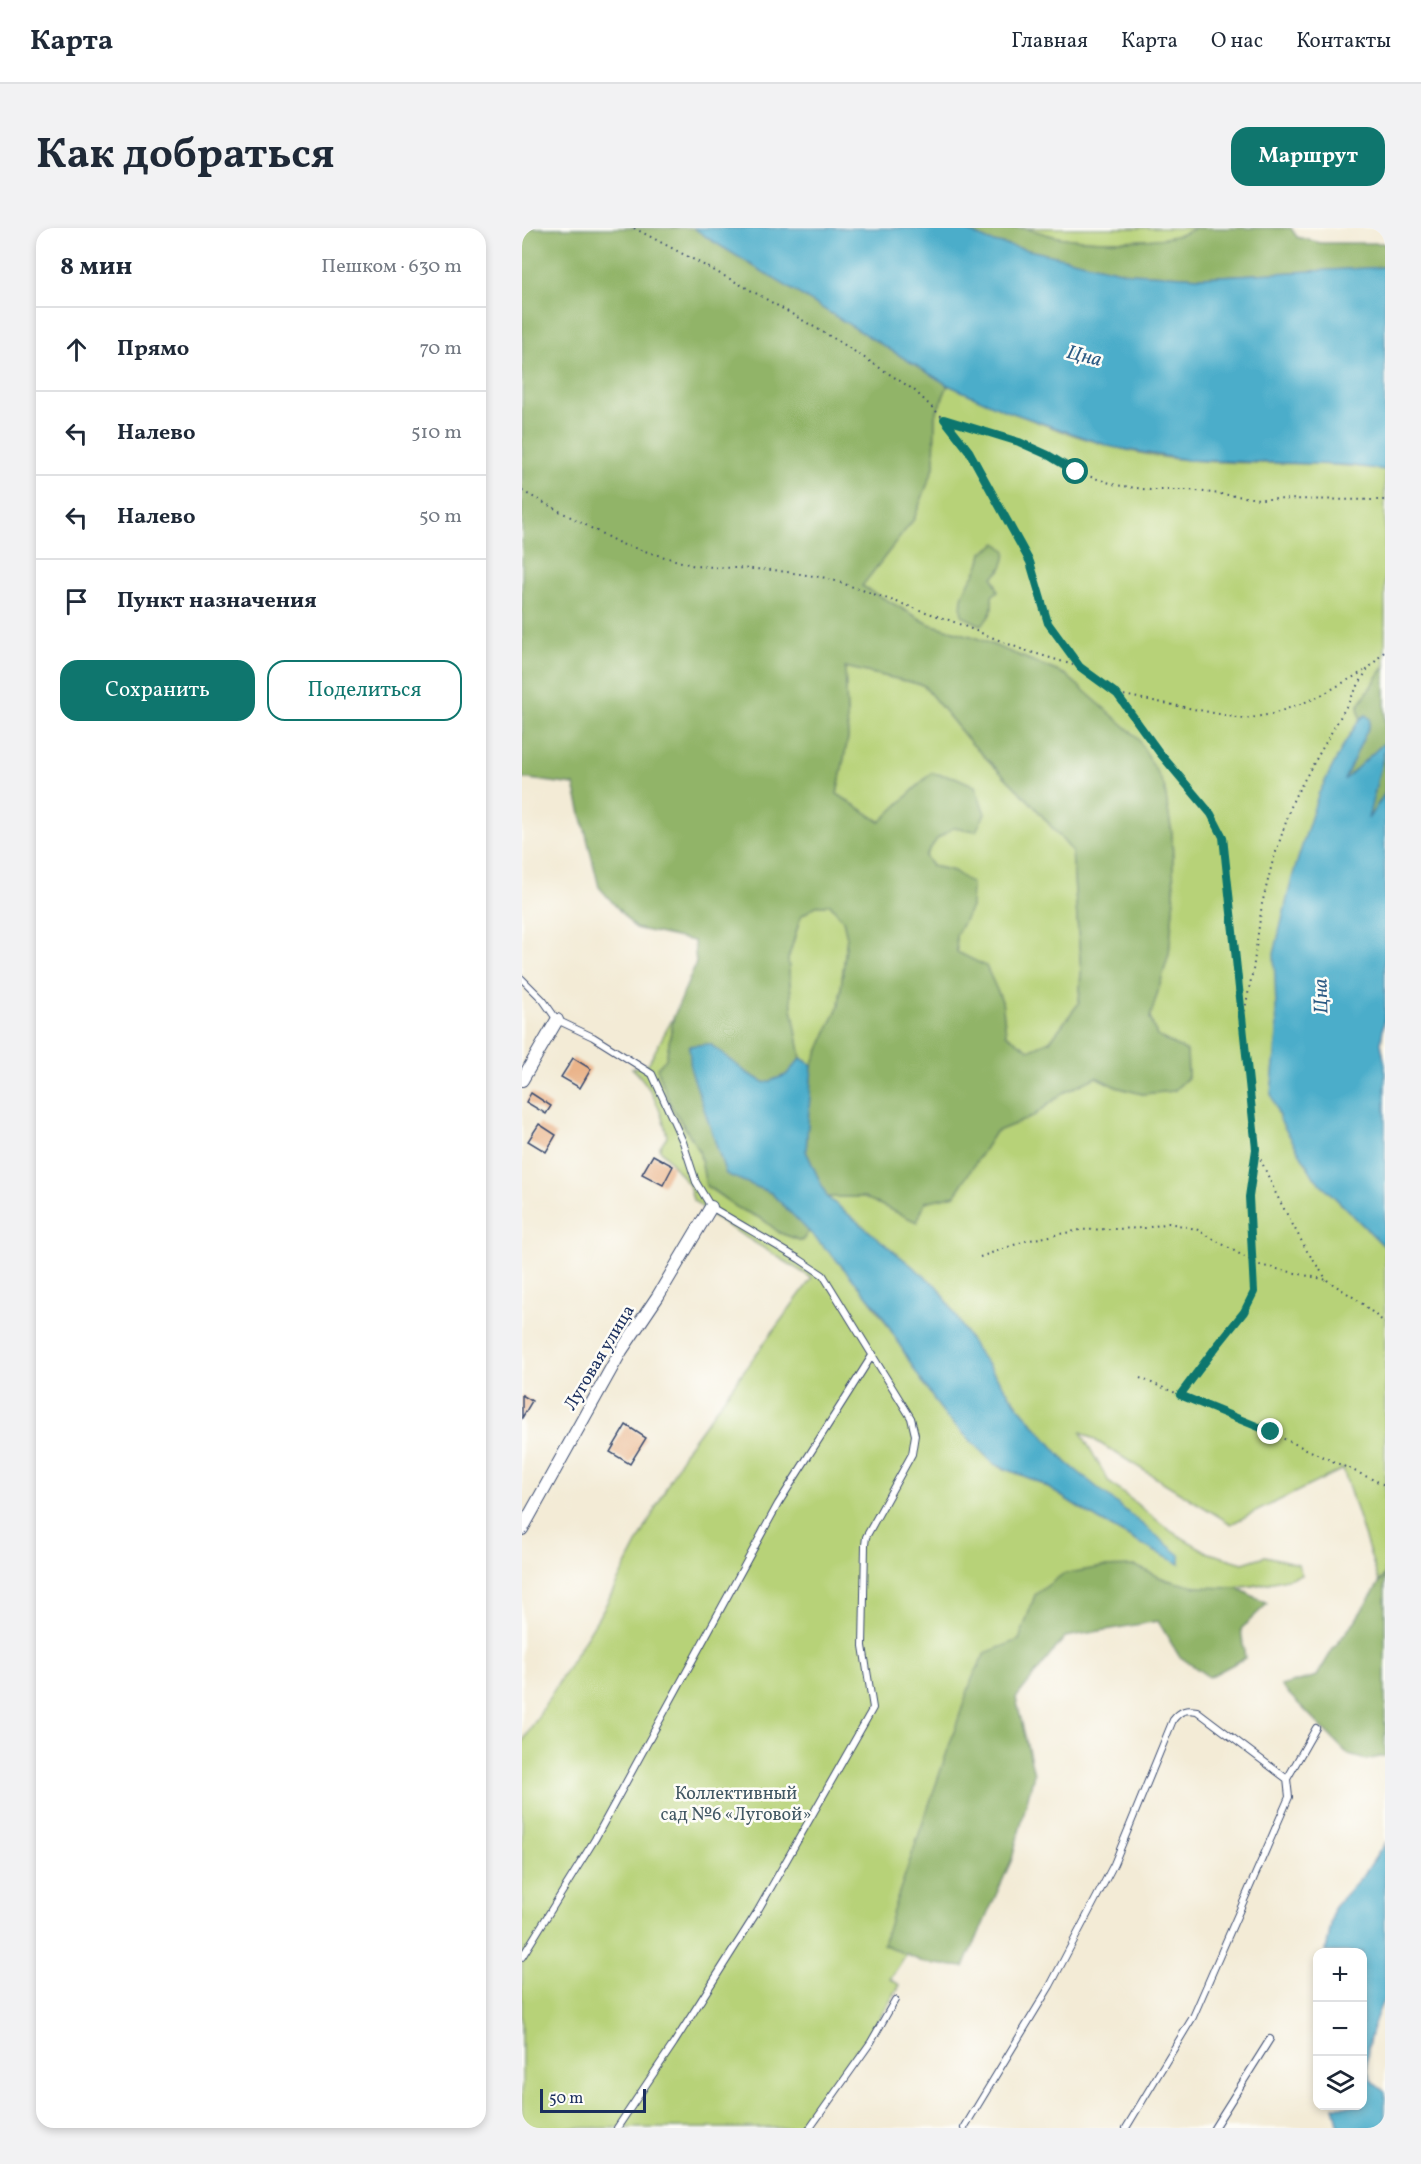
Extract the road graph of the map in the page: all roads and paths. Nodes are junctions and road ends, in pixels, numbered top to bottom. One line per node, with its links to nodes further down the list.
1 (634, 228): 2 (path)
2 (944, 419): 4 (path); 6 (path)
3 (522, 491): 6 (path)
4 (1385, 500)
5 (1385, 651): 7 (path)
6 (1080, 667): 8 (path)
7 (1367, 670): 8 (path); 11 (path)
8 (1117, 694): 11 (path)
9 (522, 979): 10 (lane)
10 (557, 1020): 12 (street); 14 (lane)
11 (1242, 1026): 13 (path)
12 (522, 1080)
13 (1256, 1149): 16 (path); 17 (path)
14 (711, 1207): 19 (lane); 23 (street, Луговая улица)
15 (980, 1257): 16 (path)
16 (1251, 1260): 17 (path); 21 (path)
17 (1327, 1280): 18 (path)
18 (1385, 1323)
19 (873, 1354): 26 (lane); 29 (lane)
20 (1140, 1378): 21 (path)
21 (1180, 1395): 22 (path)
22 (1385, 1485)
23 (522, 1529)
24 (1316, 1728): 25 (lane)
25 (1287, 1779): 31 (lane); 32 (lane)
26 (522, 1957)
27 (895, 2000): 30 (lane)
28 (1270, 2040): 33 (lane)
29 (617, 2128)
30 (810, 2128)
31 (964, 2128)
32 (1126, 2128)
33 (1214, 2128)

